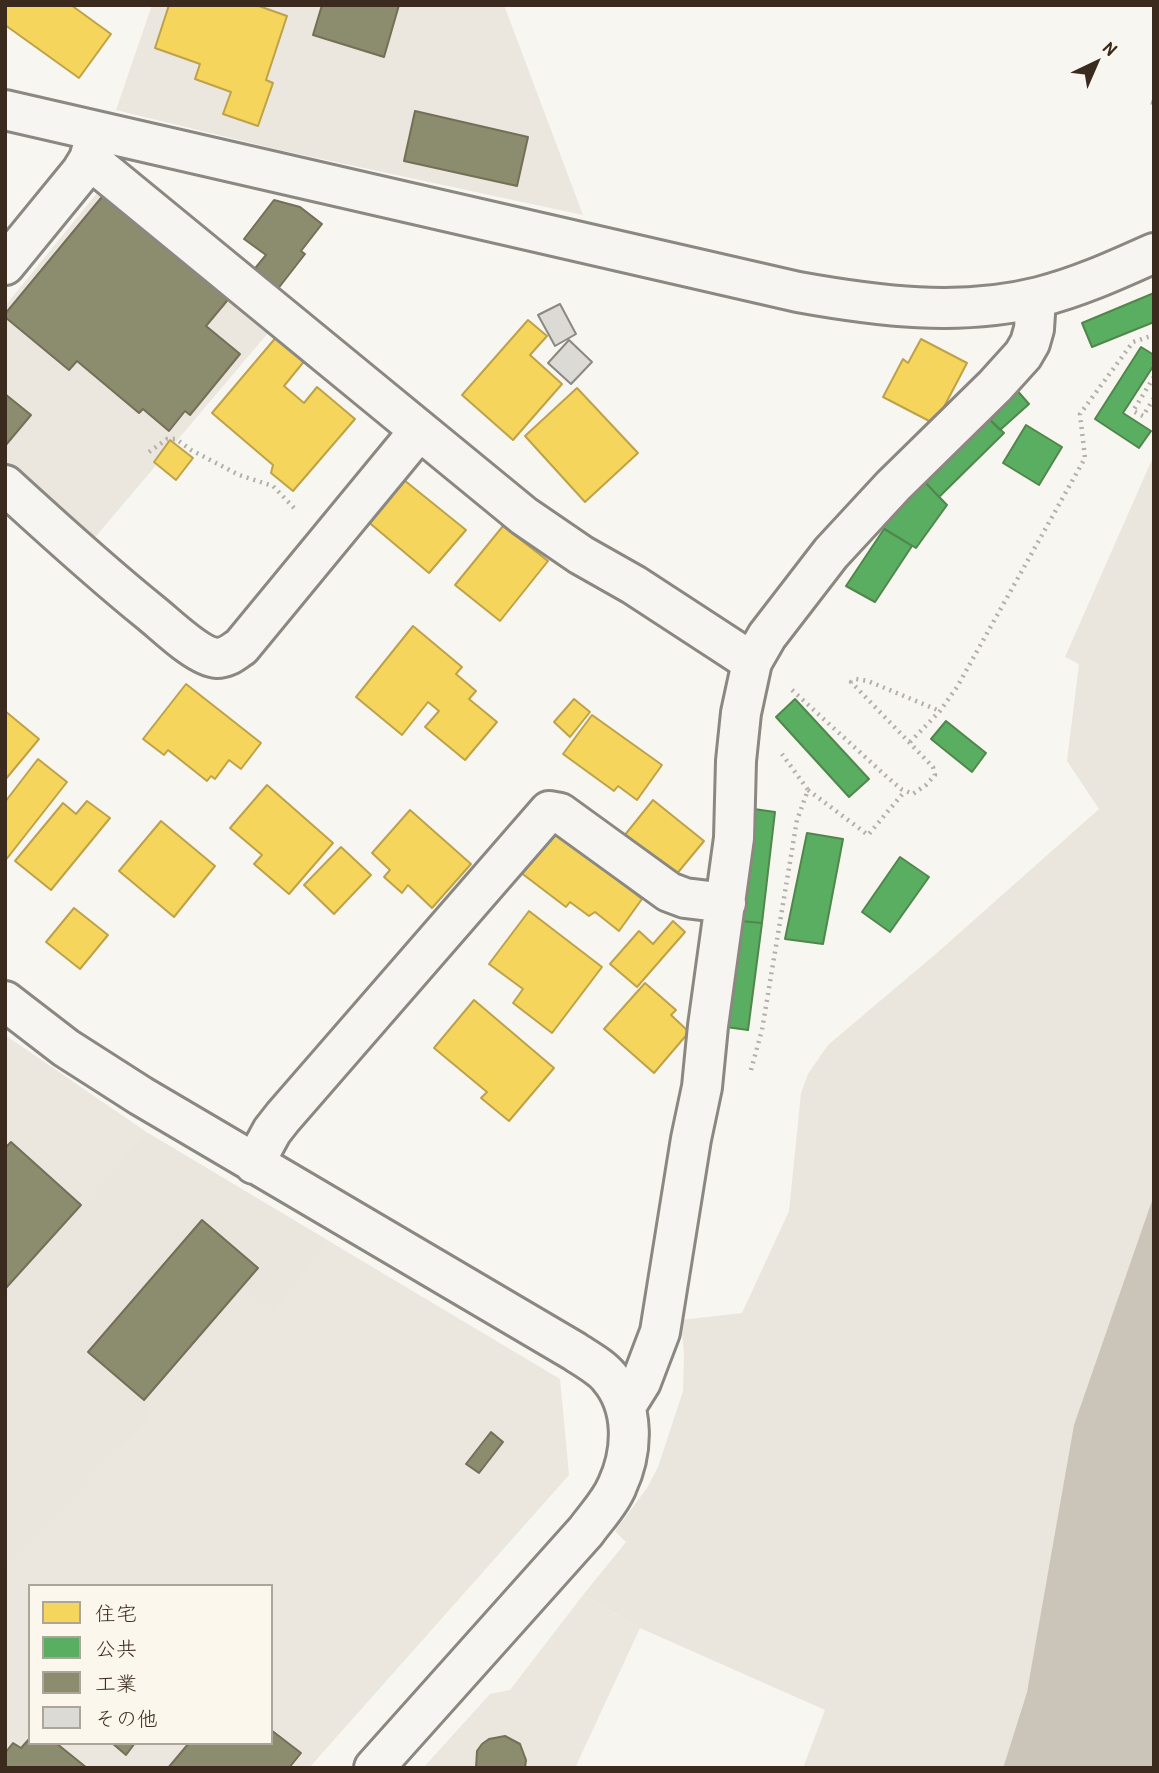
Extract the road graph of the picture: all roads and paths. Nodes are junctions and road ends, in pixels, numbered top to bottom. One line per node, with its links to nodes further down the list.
1 (5, 110): 2 (street)
2 (92, 145): 4 (street); 5 (street); 9 (street)
3 (1154, 253): 5 (street)
4 (5, 265)
5 (1036, 298): 13 (street)
6 (1154, 335): 15 (path)
7 (1154, 377): 8 (path)
8 (1154, 398)
9 (419, 431): 12 (street); 13 (street)
10 (149, 452): 12 (path)
11 (5, 485): 12 (street)
12 (330, 538)
13 (752, 662): 20 (street)
14 (785, 689): 19 (path)
15 (940, 711): 16 (path); 16 (path)
16 (910, 742): 19 (path)
17 (775, 745): 18 (path)
18 (808, 790): 19 (path); 22 (path)
19 (905, 791)
20 (726, 902): 23 (street); 24 (street)
21 (5, 1001): 23 (street)
22 (749, 1080)
23 (254, 1164): 24 (street)
24 (626, 1406): 25 (street)
25 (374, 1768)

